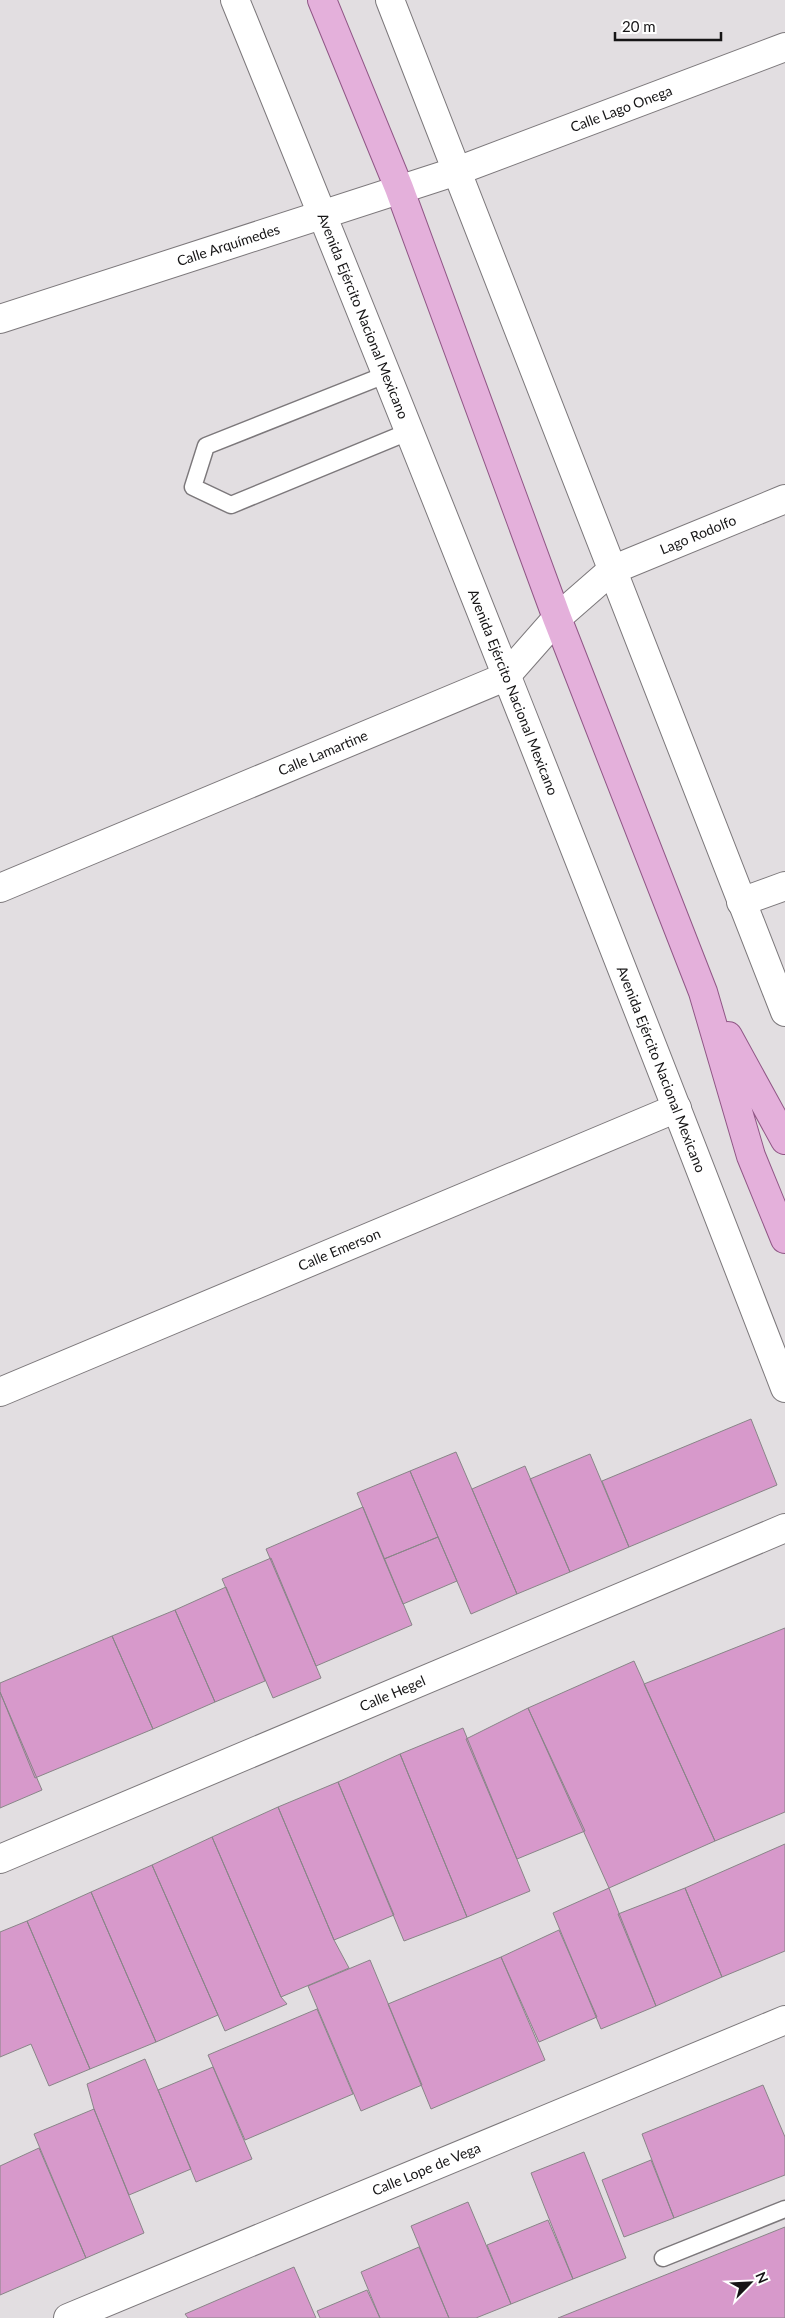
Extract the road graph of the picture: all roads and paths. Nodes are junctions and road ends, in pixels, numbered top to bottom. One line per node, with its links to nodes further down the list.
1 (235, 0): 7 (main road, Avenida Ejército Nacional Mexicano)
2 (322, 0): 6 (main road)
3 (390, 0): 5 (main road)
4 (785, 47): 5 (main road, Calle Lago Onega)
5 (457, 171): 6 (main road, Calle Arquímedes); 12 (main road)
6 (399, 188): 7 (main road, Calle Arquímedes); 13 (main road)
7 (322, 213): 8 (main road, Calle Arquímedes); 9 (main road, Avenida Ejército Nacional Mexicano)
8 (0, 319)
9 (385, 375): 10 (main road, Avenida Ejército Nacional Mexicano); 10 (lane)
10 (408, 432): 14 (main road, Avenida Ejército Nacional Mexicano)
11 (785, 499): 12 (main road, Lago Rodolfo)
12 (612, 570): 13 (main road, Calle Lamartine); 17 (main road)
13 (557, 618): 14 (main road, Calle Lamartine); 18 (main road)
14 (505, 677): 16 (main road, Calle Lamartine); 20 (main road, Avenida Ejército Nacional Mexicano)
15 (785, 886): 17 (main road)
16 (0, 888)
17 (741, 902): 19 (main road)
18 (703, 992): 21 (main road); 22 (main road)
19 (785, 1012)
20 (677, 1108): 23 (main road, Avenida Ejército Nacional Mexicano); 24 (main road, Calle Emerson)
21 (785, 1140)
22 (785, 1239)
23 (785, 1388)
24 (0, 1392)
25 (785, 1528): 26 (main road, Calle Hegel)
26 (0, 1859)
27 (785, 2020): 30 (main road, Calle Lope de Vega)
28 (785, 2209): 29 (lane)
29 (663, 2258)
30 (68, 2318)

